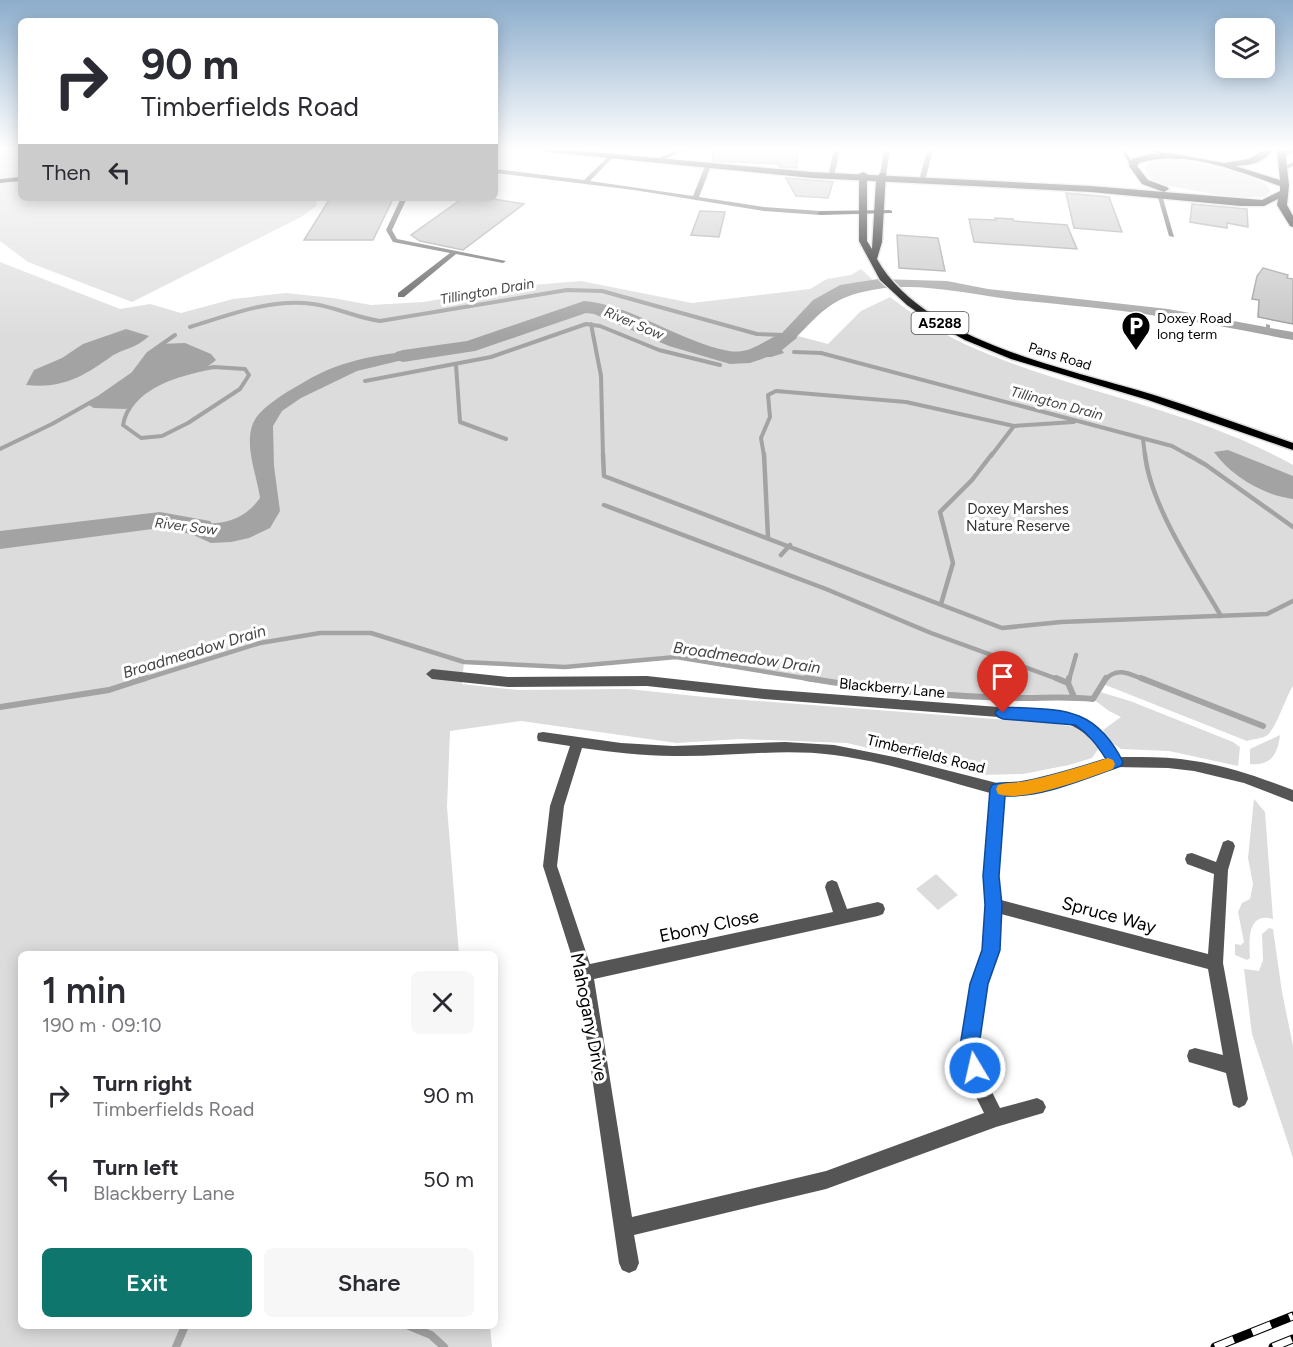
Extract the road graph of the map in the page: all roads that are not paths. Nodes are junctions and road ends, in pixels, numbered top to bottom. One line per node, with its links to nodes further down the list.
1 (862, 212): 9 (main road, Pans Road / A5288)
2 (397, 213): 8 (street)
3 (880, 213): 9 (main road)
4 (1165, 213): 7 (street)
5 (1274, 213): 6 (highway)
6 (1292, 223)
7 (1172, 236)
8 (454, 253): 10 (street); 11 (street)
9 (873, 259): 12 (main road, Pans Road / A5288)
10 (503, 261)
11 (401, 295)
12 (1264, 438): 13 (main road, Pans Road / A5288); 14 (main road, Pans Road / A5288)
13 (1293, 447)
14 (1293, 456)
15 (432, 674): 18 (street, Blackberry Lane)
16 (543, 737): 17 (street, Timberfields Road)
17 (578, 741): 19 (street, Timberfields Road); 29 (street, Mahogany Drive)
18 (1116, 762): 19 (street, Timberfields Road); 20 (street, Timberfields Road)
19 (998, 789): 25 (street)
20 (1293, 796)
21 (1228, 846): 23 (street)
22 (1192, 859): 23 (street)
23 (1221, 870): 28 (street)
24 (831, 887): 27 (street)
25 (994, 905): 28 (street, Spruce Way); 34 (street)
26 (878, 909): 27 (street, Ebony Close)
27 (842, 916): 29 (street, Ebony Close)
28 (1215, 963): 31 (street)
29 (585, 973): 35 (street, Mahogany Drive)
30 (1195, 1056): 31 (street)
31 (1233, 1066): 32 (street)
32 (1239, 1099)
33 (1037, 1107): 34 (street)
34 (996, 1118): 35 (street)
35 (624, 1228): 36 (street, Mahogany Drive)
36 (630, 1263)

